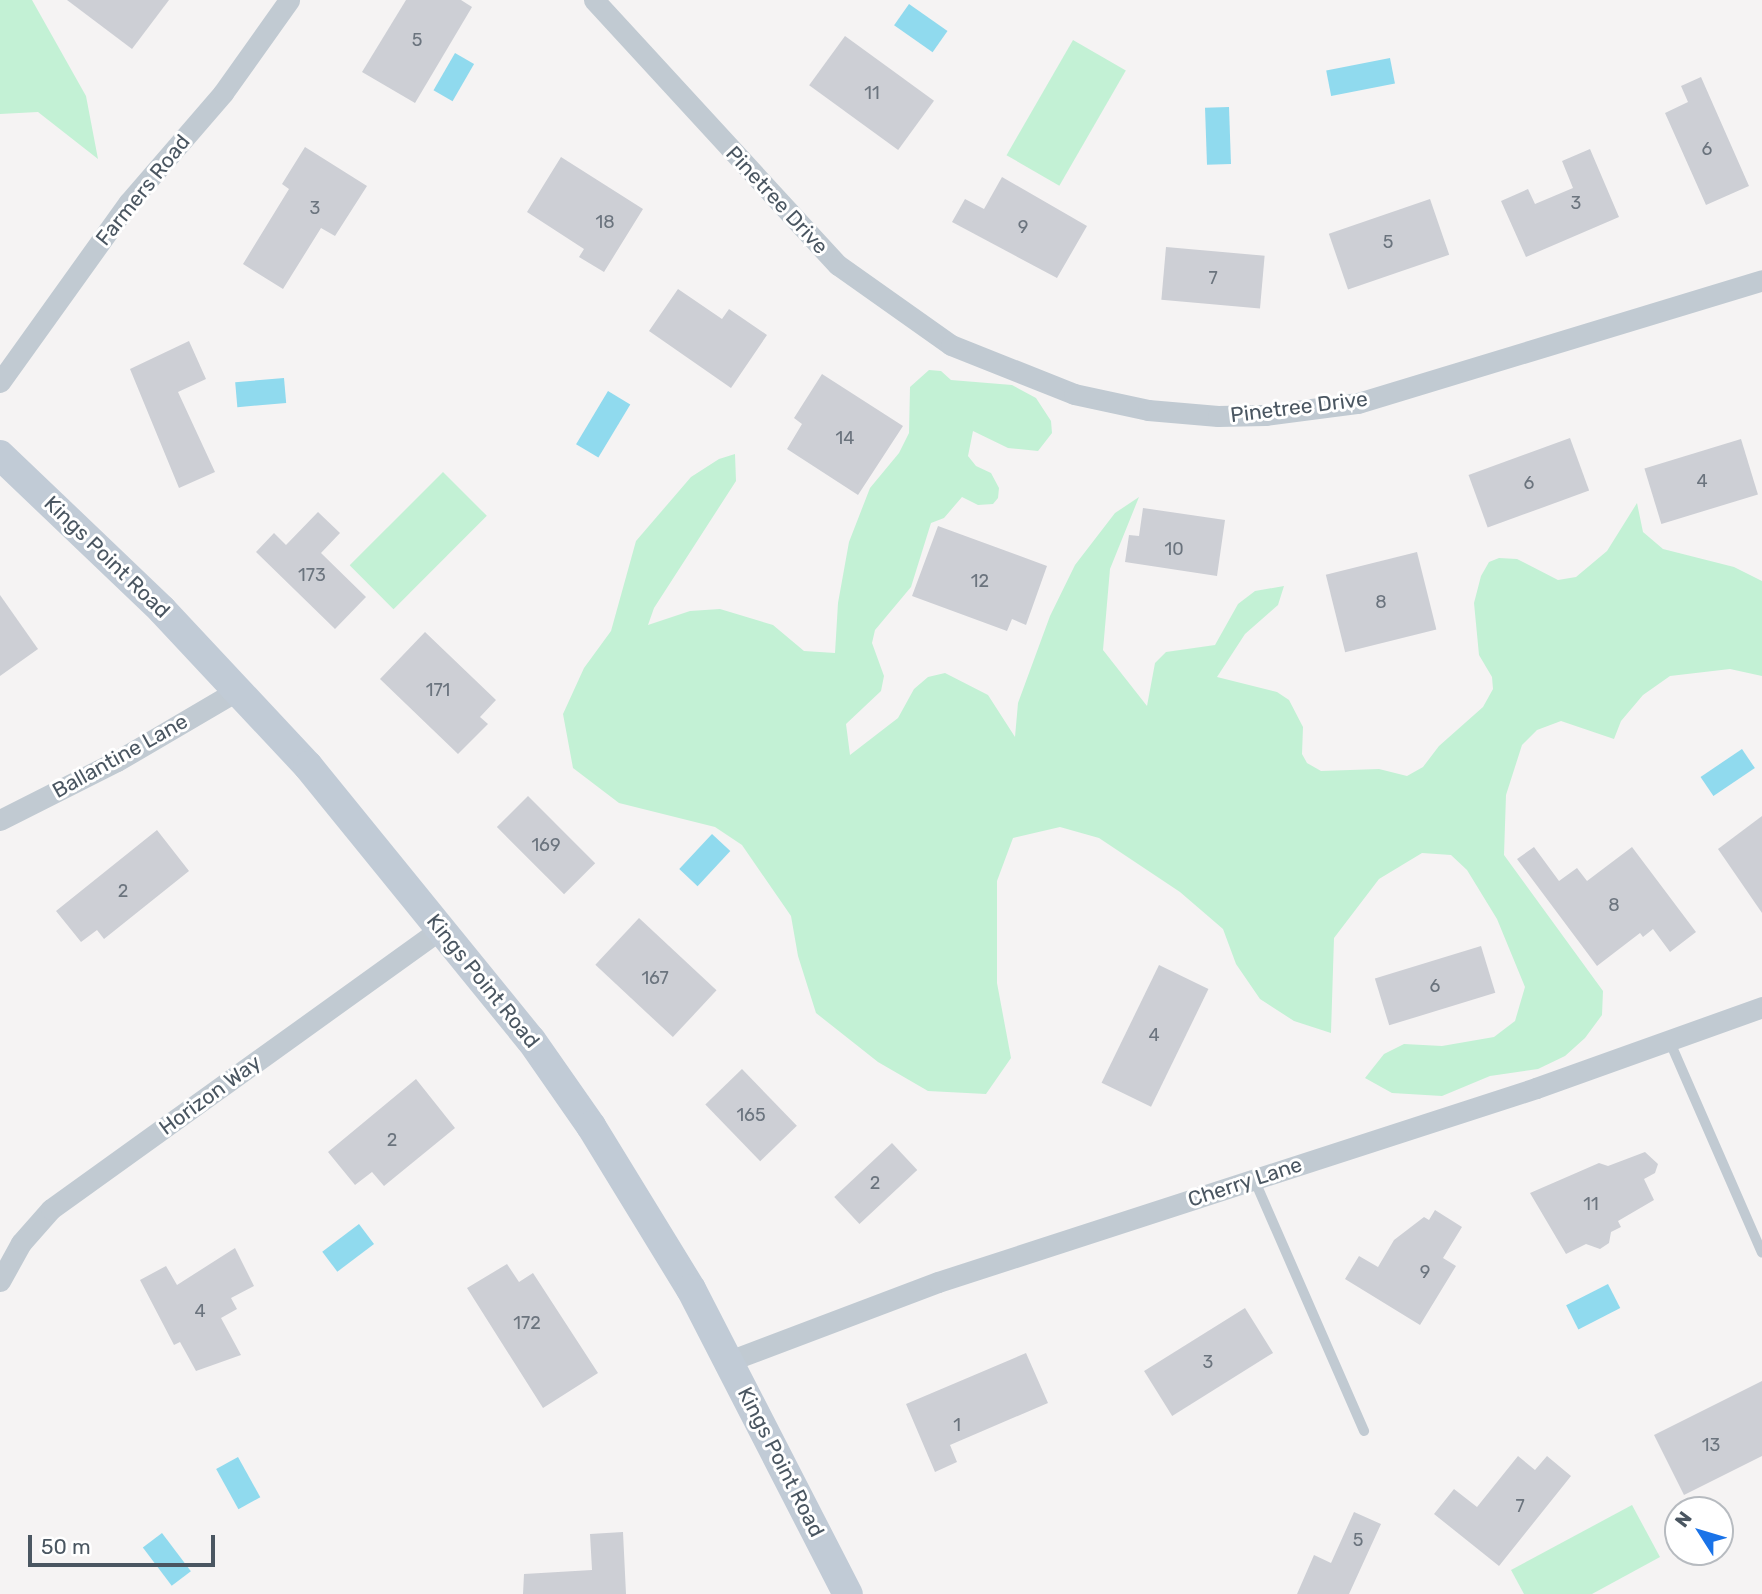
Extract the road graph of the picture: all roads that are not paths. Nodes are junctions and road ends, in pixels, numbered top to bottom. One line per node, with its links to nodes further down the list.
1 (289, 0): 4 (street, Farmers Road)
2 (594, 0): 3 (street, Pinetree Drive)
3 (1762, 280)
4 (0, 382)
5 (0, 455): 6 (main road, Kings Point Road)
6 (238, 690): 7 (street, Ballantine Lane); 8 (main road, Kings Point Road)
7 (0, 820)
8 (441, 929): 13 (street, Horizon Way); 14 (main road, Kings Point Road)
9 (1762, 1007): 10 (street, Cherry Lane)
10 (1668, 1040): 11 (street, Cherry Lane); 12 (lane)
11 (1254, 1179): 14 (street, Cherry Lane); 15 (lane)
12 (1762, 1253)
13 (0, 1281)
14 (729, 1361): 16 (main road, Kings Point Road)
15 (1364, 1431)
16 (848, 1594)

